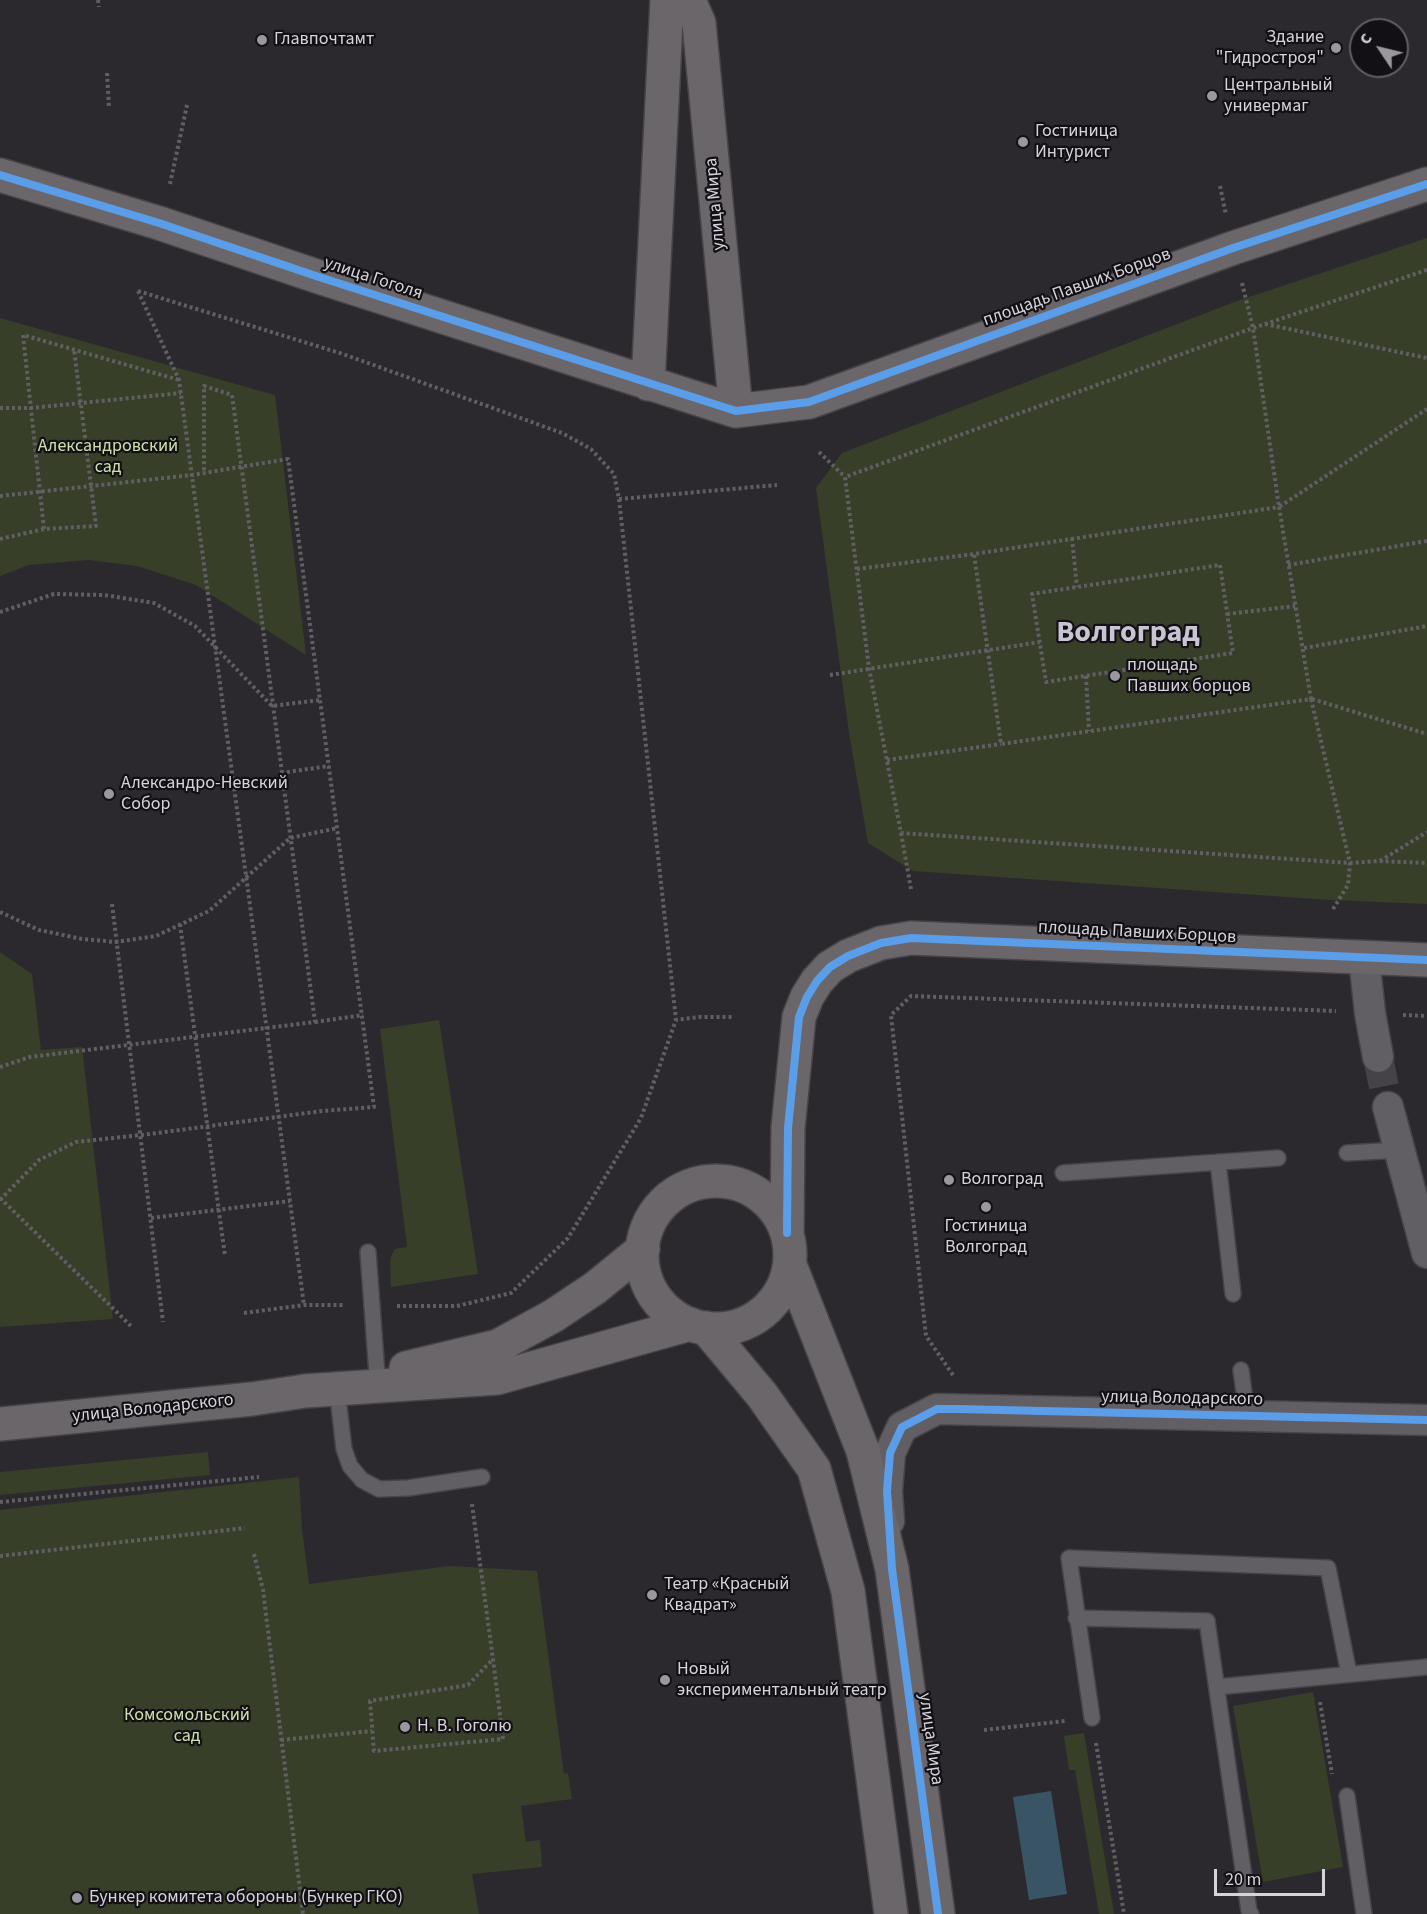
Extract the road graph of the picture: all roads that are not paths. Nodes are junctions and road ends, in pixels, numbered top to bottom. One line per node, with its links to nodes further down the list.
1 (667, 0): 5 (street)
2 (689, 0): 6 (street, улица Мира)
3 (0, 175): 5 (street, улица Гоголя)
4 (1427, 184): 6 (street, площадь Павших Борцов)
5 (648, 384): 6 (street, улица Гоголя)
6 (736, 411)
7 (1364, 958): 8 (street, площадь Павших Борцов); 9 (street); 17 (street, площадь Павших Борцов)
8 (1427, 960)
9 (1378, 1057)
10 (1388, 1107): 11 (street)
11 (1400, 1150): 12 (lane); 19 (street)
12 (1347, 1153)
13 (1278, 1158): 14 (lane)
14 (1218, 1162): 15 (lane); 20 (lane)
15 (1063, 1173)
16 (643, 1249): 17 (street); 21 (street); 23 (street)
17 (788, 1249): 21 (street); 29 (street, улица Мира)
18 (368, 1252): 23 (lane)
19 (1427, 1253)
20 (1233, 1294)
21 (698, 1326): 24 (street); 36 (street)
22 (1241, 1370): 25 (lane)
23 (377, 1374): 24 (street)
24 (321, 1390): 27 (street, улица Володарского); 28 (lane)
25 (1247, 1415): 26 (street, улица Володарского); 29 (street, улица Володарского)
26 (1427, 1420)
27 (0, 1424)
28 (476, 1478)
29 (892, 1569): 37 (street, улица Мира)
30 (1077, 1618): 32 (lane); 33 (lane); 34 (lane)
31 (1427, 1667): 32 (lane)
32 (1349, 1674): 33 (lane)
33 (1217, 1687): 38 (lane)
34 (1092, 1718)
35 (1347, 1796): 39 (lane)
36 (891, 1914)
37 (938, 1914)
38 (1251, 1914)
39 (1364, 1914)

